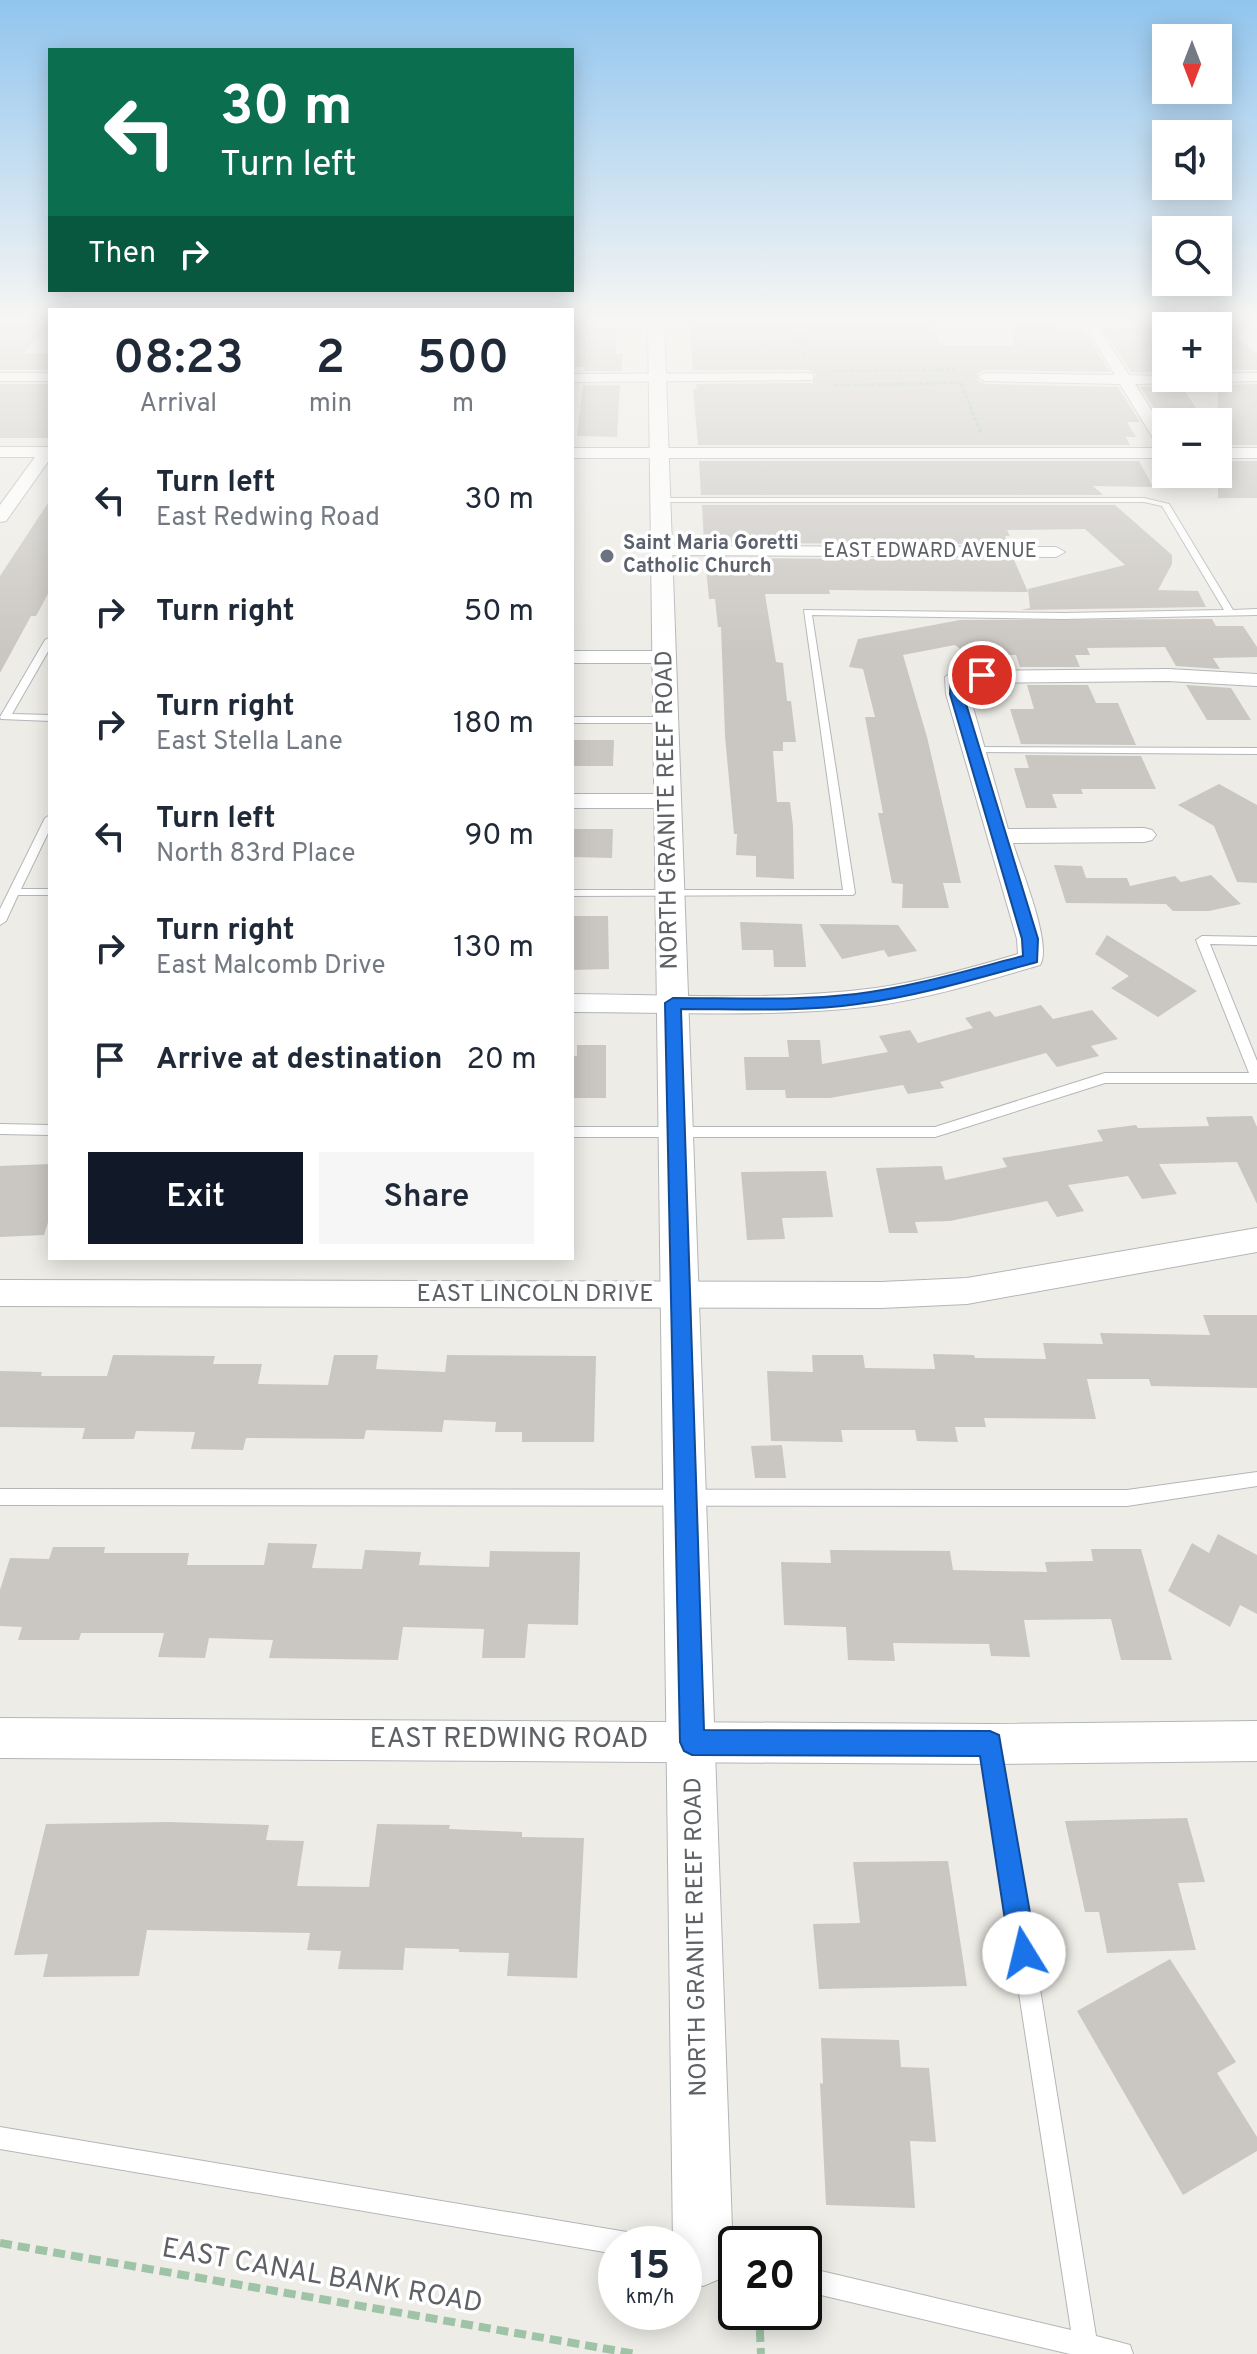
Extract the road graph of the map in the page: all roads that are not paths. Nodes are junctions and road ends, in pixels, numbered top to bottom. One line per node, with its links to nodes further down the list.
1 (660, 432): 6 (street, NORTH GRANITE REEF ROAD)
2 (0, 452): 3 (street)
3 (48, 452)
4 (48, 453): 10 (street)
5 (574, 453): 6 (street)
6 (661, 453): 7 (street); 11 (street, NORTH GRANITE REEF ROAD)
7 (1152, 453)
8 (1232, 453): 9 (street)
9 (1257, 453)
10 (6, 500): 12 (street)
11 (661, 500): 13 (street, NORTH GRANITE REEF ROAD); 15 (lane)
12 (0, 517)
13 (661, 551): 14 (street, EAST EDWARD AVENUE); 19 (street, NORTH GRANITE REEF ROAD)
14 (1056, 552)
15 (1230, 612): 16 (lane); 34 (lane)
16 (1257, 612)
17 (48, 643): 21 (lane)
18 (574, 657): 19 (street)
19 (665, 657): 23 (street, NORTH GRANITE REEF ROAD)
20 (1257, 680): 24 (street)
21 (48, 718)
22 (574, 720): 23 (lane)
23 (665, 720): 27 (street, NORTH GRANITE REEF ROAD)
24 (973, 750): 25 (lane); 30 (street)
25 (1257, 751)
26 (574, 801): 27 (street)
27 (667, 801): 34 (street, NORTH GRANITE REEF ROAD)
28 (48, 822): 31 (lane)
29 (1144, 835): 30 (street)
30 (999, 836): 38 (street)
31 (14, 892): 32 (lane); 35 (lane)
32 (48, 892)
33 (574, 893): 34 (lane)
34 (670, 893): 38 (street, NORTH GRANITE REEF ROAD)
35 (0, 921)
36 (1257, 941): 39 (lane)
37 (574, 1003): 38 (street)
38 (673, 1003): 43 (street, NORTH GRANITE REEF ROAD)
39 (1257, 1077): 43 (lane)
40 (0, 1129): 41 (lane)
41 (48, 1130)
42 (574, 1132): 43 (lane)
43 (677, 1132): 46 (street, NORTH GRANITE REEF ROAD)
44 (1257, 1240): 46 (street, EAST LINCOLN DRIVE)
45 (0, 1293): 46 (street, EAST LINCOLN DRIVE)
46 (680, 1295): 48 (street, NORTH GRANITE REEF ROAD)
47 (1257, 1479): 48 (lane)
48 (685, 1496): 49 (lane); 52 (street, NORTH GRANITE REEF ROAD)
49 (0, 1497)
50 (0, 1738): 52 (street, EAST REDWING ROAD)
51 (1257, 1741): 53 (street, EAST REDWING ROAD)
52 (692, 1742): 53 (street, EAST REDWING ROAD); 56 (street, NORTH GRANITE REEF ROAD)
53 (990, 1744): 58 (lane)
54 (0, 2138): 55 (lane)
55 (598, 2239)
56 (708, 2258)
57 (822, 2283): 58 (lane)
58 (1085, 2343): 59 (lane)
59 (1121, 2354)

